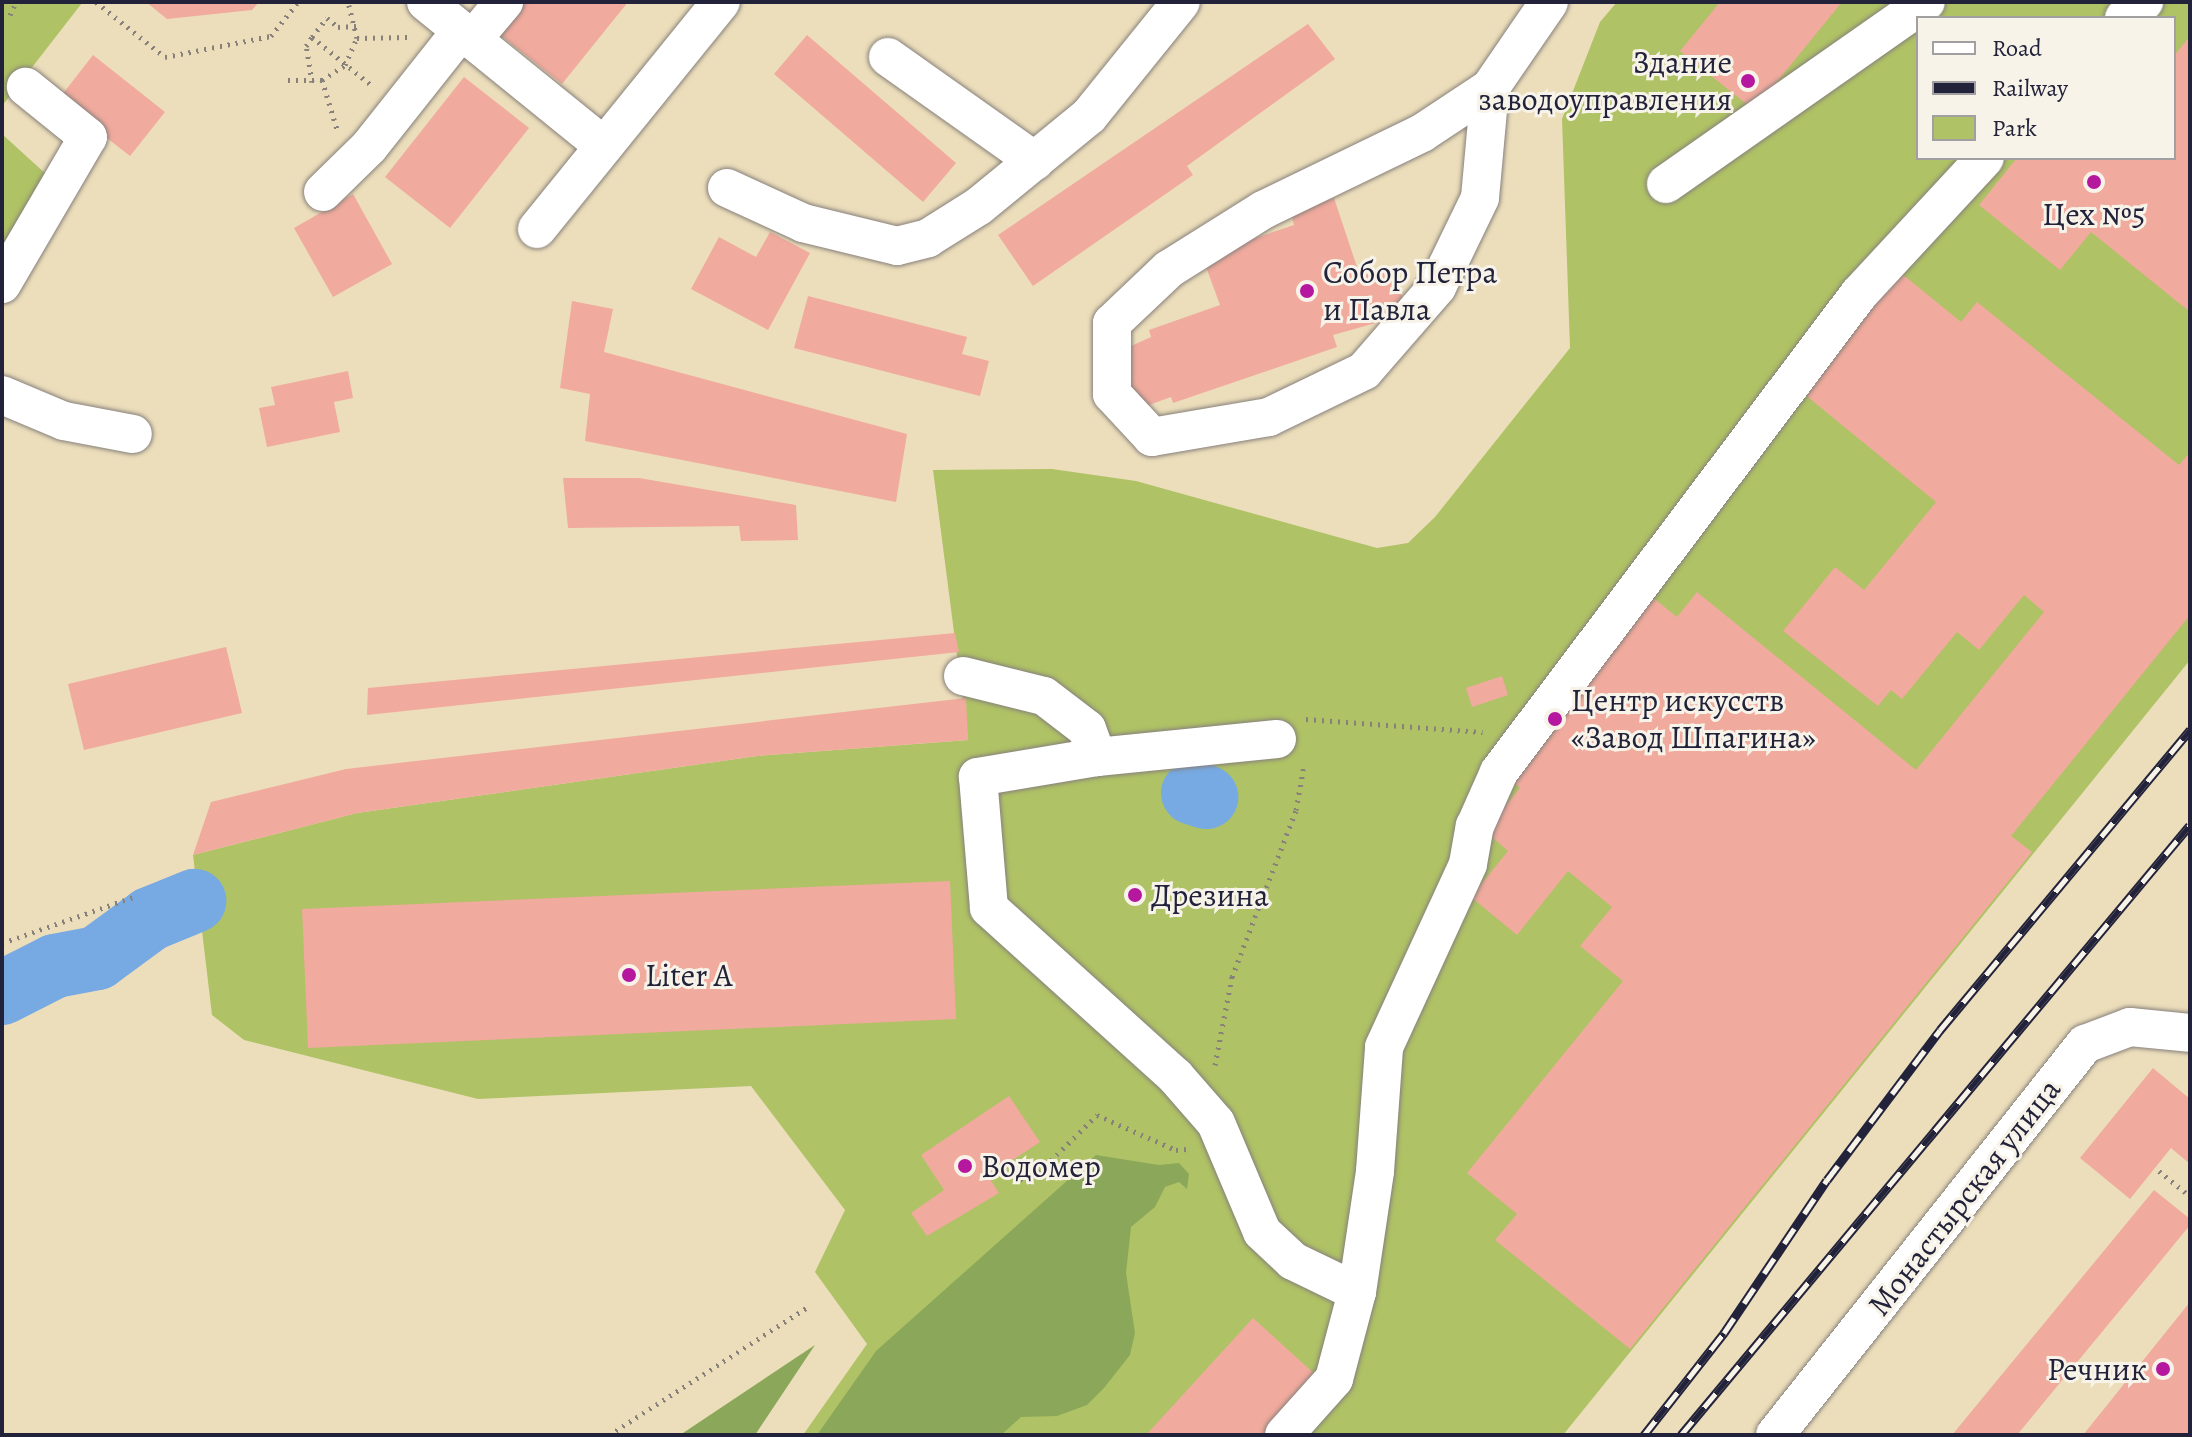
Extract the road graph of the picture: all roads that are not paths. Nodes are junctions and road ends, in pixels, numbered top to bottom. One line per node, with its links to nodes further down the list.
1 (426, 2): 9 (street)
2 (504, 2): 9 (street)
3 (721, 2): 13 (street)
4 (1181, 2): 15 (street)
5 (1549, 2): 12 (street)
6 (1926, 2): 16 (street)
7 (2144, 2): 8 (street)
8 (2126, 16)
9 (467, 35): 13 (street); 18 (street)
10 (888, 57): 15 (street)
11 (26, 87): 20 (street)
12 (1490, 88): 12 (street)
13 (604, 146): 19 (street)
14 (1983, 160): 27 (street)
15 (1035, 161): 17 (street)
16 (1666, 184)
17 (727, 188)
18 (323, 192)
19 (537, 229)
20 (2, 284)
21 (2, 395): 22 (street)
22 (133, 434)
23 (963, 676): 25 (street)
24 (1297, 741): 25 (street)
25 (1097, 757): 27 (street)
26 (2190, 1033): 29 (street, Монастырская улица)
27 (1357, 1292): 28 (street)
28 (1284, 1435)
29 (1775, 1435)

